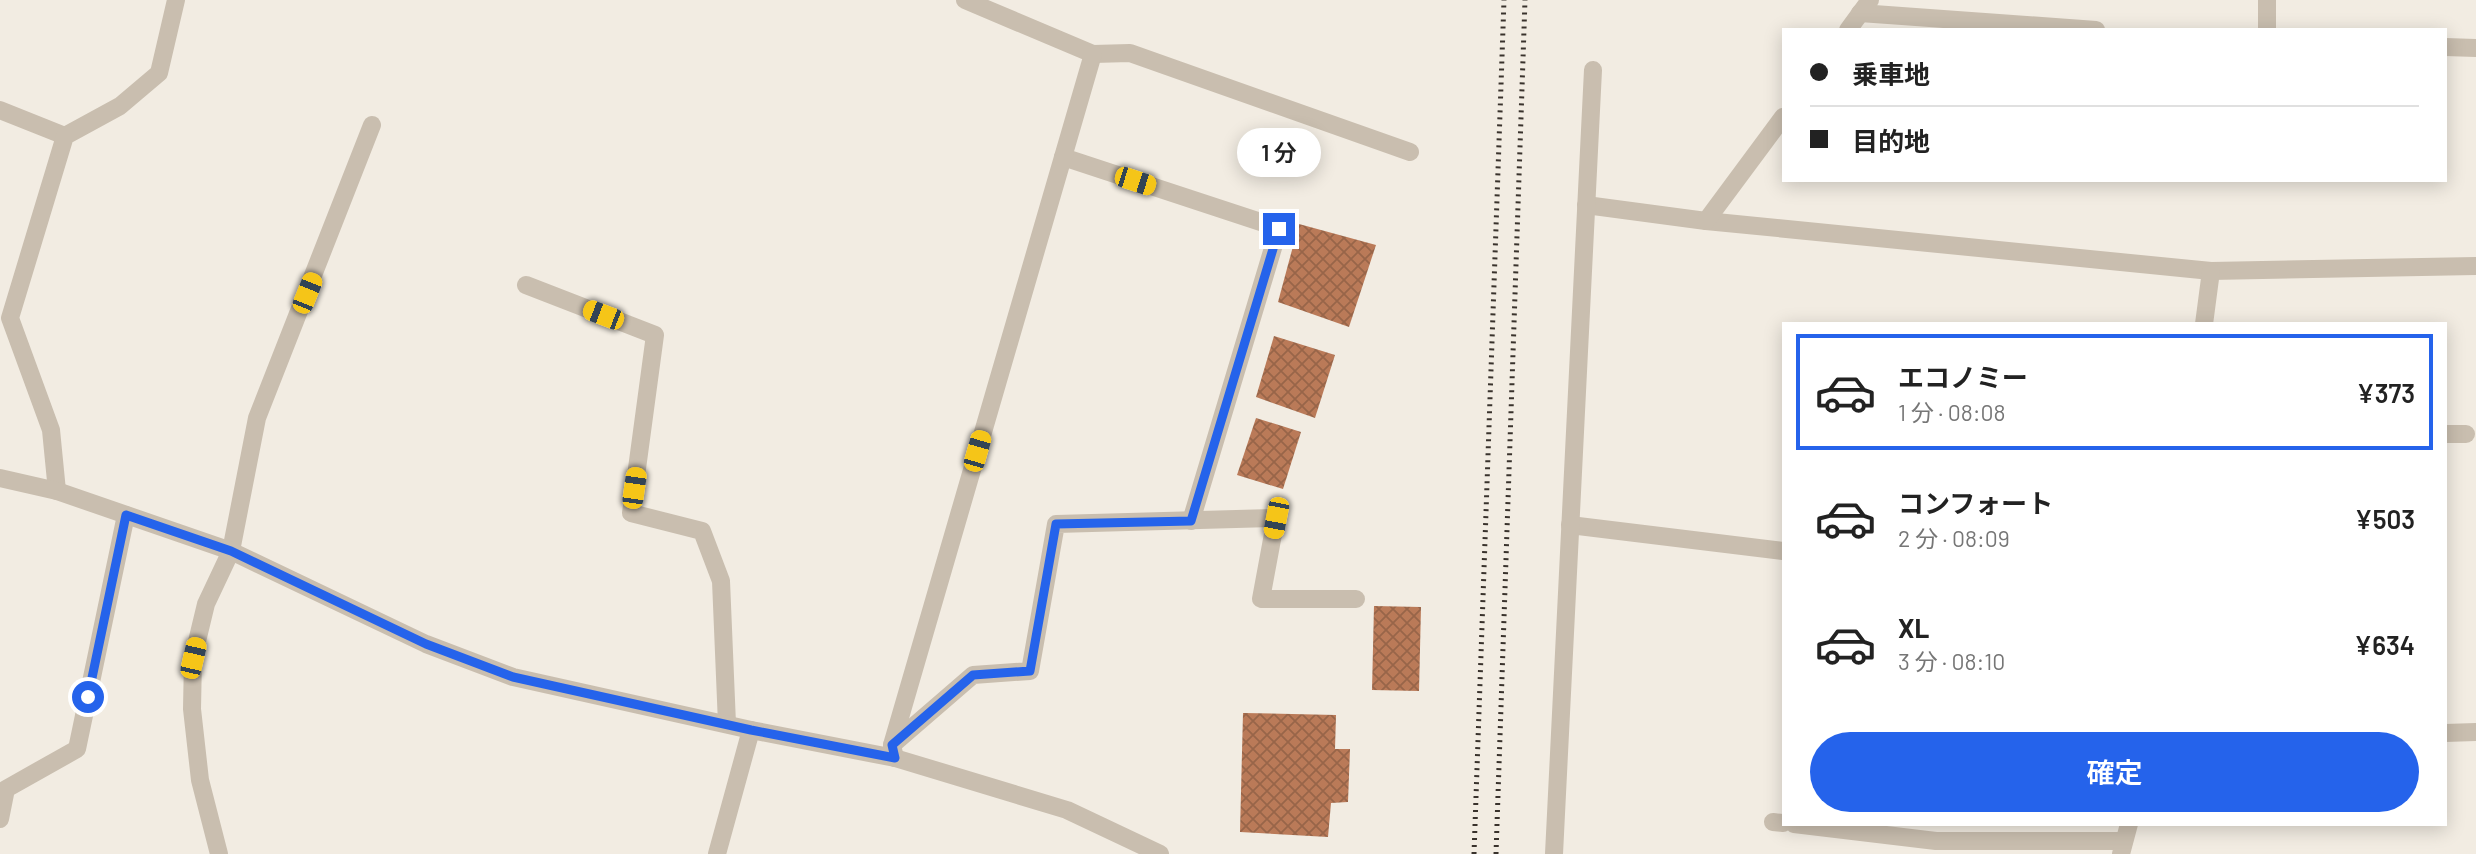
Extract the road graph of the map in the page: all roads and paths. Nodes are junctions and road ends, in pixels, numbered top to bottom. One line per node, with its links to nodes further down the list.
1 (176, 0): 15 (street)
2 (965, 0): 10 (street)
3 (2267, 0): 7 (street)
4 (1865, 6): 5 (street); 6 (street)
5 (1849, 28)
6 (2077, 28)
7 (2267, 28)
8 (2447, 47): 9 (street)
9 (2476, 48)
10 (1093, 54): 16 (street); 17 (street)
11 (1593, 70): 18 (street)
12 (0, 110): 15 (street)
13 (1782, 118): 19 (street)
14 (372, 125): 31 (street)
15 (65, 136): 27 (street)
16 (1410, 152)
17 (1063, 157): 29 (street); 38 (street)
18 (1587, 205): 19 (street); 30 (street)
19 (1706, 221): 21 (street)
20 (2476, 266): 21 (street)
21 (2211, 271): 23 (street)
22 (526, 285): 34 (street)
23 (2204, 322)
24 (2447, 433): 25 (street)
25 (2466, 434)
26 (0, 478): 27 (street)
27 (57, 491): 28 (street)
28 (126, 515): 31 (street); 39 (street)
29 (1191, 521): 33 (street); 38 (street)
30 (1570, 525): 32 (street); 45 (street)
31 (231, 551): 34 (street); 42 (street)
32 (1782, 551)
33 (1356, 599)
34 (727, 724): 35 (street)
35 (751, 730): 38 (street); 43 (street)
36 (2476, 732): 37 (street)
37 (2447, 733)
38 (893, 752): 44 (street)
39 (0, 819)
40 (1811, 826): 41 (street)
41 (2125, 840)
42 (219, 854)
43 (717, 854)
44 (1160, 854)
45 (1554, 854)

